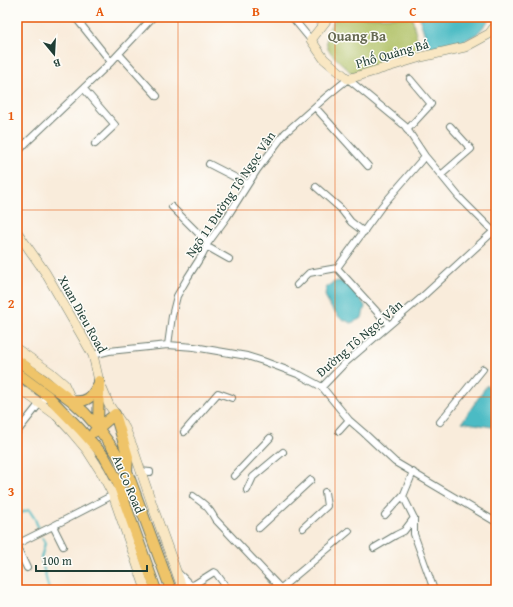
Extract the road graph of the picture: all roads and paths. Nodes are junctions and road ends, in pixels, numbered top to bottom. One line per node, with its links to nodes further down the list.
1 (75, 17): 8 (street)
2 (153, 17): 7 (street)
3 (292, 17): 6 (street)
4 (329, 17): 6 (street)
5 (496, 25): 9 (street, Phố Quảng Bá)
6 (311, 40): 9 (street, Phố Quảng Bá)
7 (119, 54): 8 (street); 12 (street)
8 (111, 62): 11 (street)
9 (348, 79): 13 (street, Ngõ 11 Đường Tô Ngọc Vân); 15 (street)
10 (410, 79): 15 (street)
11 (84, 89): 16 (street); 17 (street)
12 (157, 96)
13 (315, 107): 20 (street); 22 (street, Ngõ 11 Đường Tô Ngọc Vân)
14 (450, 126): 21 (street)
15 (407, 130): 18 (street)
16 (95, 144)
17 (17, 153)
18 (425, 156): 21 (street); 27 (street)
19 (209, 164): 22 (street)
20 (368, 166)
21 (441, 175): 25 (street)
22 (248, 184): 28 (street, Ngõ 11 Đường Tô Ngọc Vân)
23 (316, 187): 27 (street)
24 (172, 206): 28 (street)
25 (495, 230): 32 (street, Đường Tô Ngọc Vân)
26 (17, 232): 35 (street, Xuan Dieu Road)
27 (364, 232): 30 (street)
28 (207, 244): 29 (street); 33 (street, Ngõ 11 Đường Tô Ngọc Vân)
29 (229, 259)
30 (337, 268): 31 (street); 32 (street)
31 (297, 285)
32 (389, 325): 41 (street, Đường Tô Ngọc Vân)
33 (168, 345): 35 (street, Đường Tô Ngọc Vân); 41 (street, Đường Tô Ngọc Vân)
34 (17, 349): 44 (street, Au Co Road)
35 (93, 355): 39 (street, Xuan Dieu Road)
36 (17, 360): 44 (main road, Au Co Road)
37 (484, 369): 48 (street)
38 (17, 373): 42 (main road, Au Co Road)
39 (99, 381): 44 (main road); 46 (street, Xuan Dieu Road); 49 (main road)
40 (17, 387): 45 (street, Au Co Road)
41 (322, 387): 47 (street)
42 (48, 396): 45 (street); 53 (main road, Au Co Road)
43 (232, 398): 52 (street)
44 (72, 401): 49 (main road, Au Co Road)
45 (40, 403): 51 (street); 64 (street, Au Co Road)
46 (115, 414): 49 (main road); 56 (main road); 57 (street, Au Co Road)
47 (349, 420): 50 (street); 59 (street)
48 (440, 422)
49 (98, 428): 53 (main road); 56 (main road, Au Co Road)
50 (339, 431)
51 (17, 432)
52 (184, 432)
53 (88, 438): 83 (main road, Au Co Road)
54 (270, 438): 60 (street)
55 (283, 452): 62 (street)
56 (127, 471): 84 (main road, Au Co Road)
57 (140, 471): 58 (street); 79 (street, Au Co Road)
58 (150, 472)
59 (413, 472): 66 (street); 69 (street)
60 (234, 476)
61 (311, 480): 71 (street)
62 (247, 490)
63 (324, 492): 72 (street)
64 (113, 495): 70 (street); 82 (street, Au Co Road)
65 (192, 496): 81 (street)
66 (403, 496): 67 (street); 68 (street)
67 (385, 515)
68 (414, 518): 77 (street); 86 (street)
69 (496, 522)
70 (53, 526): 74 (street); 75 (street)
71 (259, 528)
72 (303, 528)
73 (349, 531): 81 (street)
74 (17, 544)
75 (63, 546)
76 (17, 547): 78 (street)
77 (374, 548)
78 (27, 568)
79 (176, 570): 80 (street); 85 (street, Au Co Road)
80 (227, 588)
81 (282, 589)
82 (146, 590)
83 (156, 590)
84 (171, 590)
85 (184, 590)
86 (434, 590)

